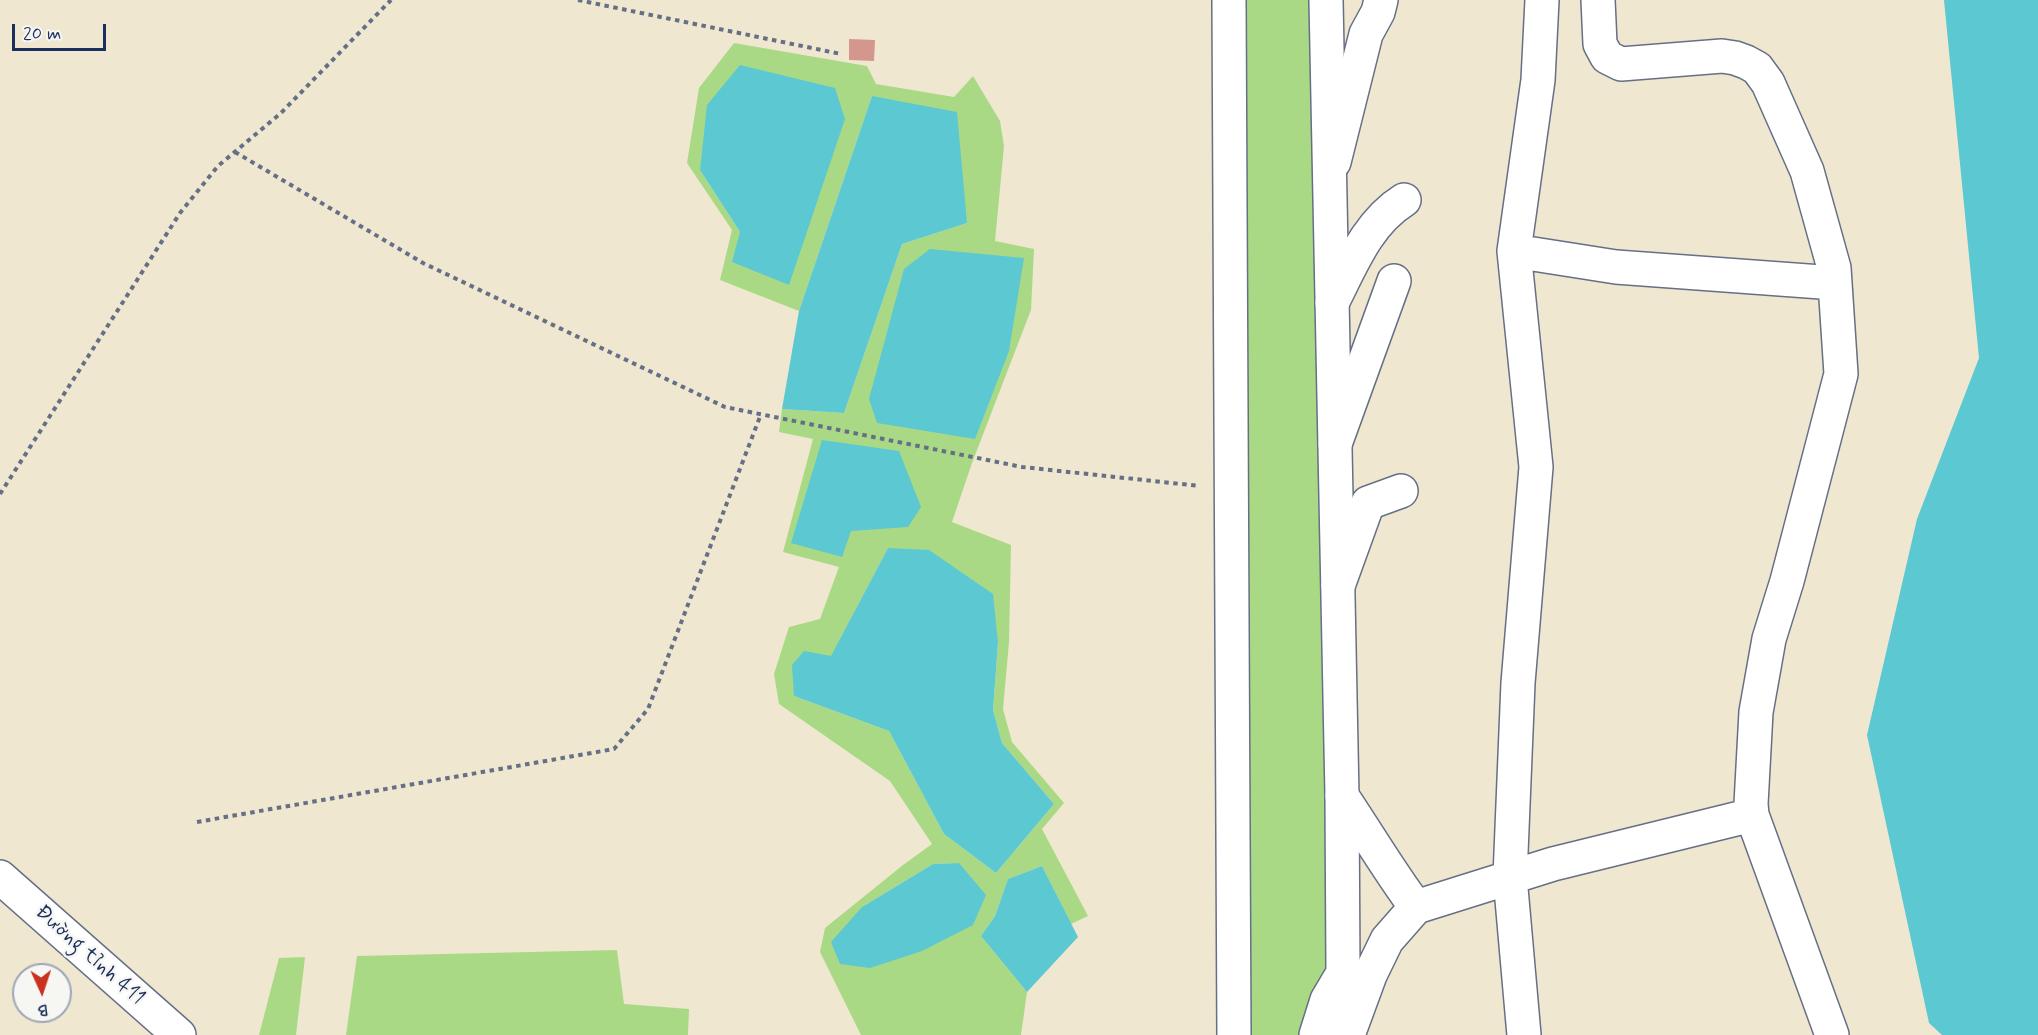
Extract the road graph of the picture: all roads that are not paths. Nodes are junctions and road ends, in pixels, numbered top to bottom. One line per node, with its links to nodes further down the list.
1 (1229, 0): 22 (street)
2 (1381, 0): 6 (street)
3 (1542, 0): 8 (street)
4 (1598, 0): 10 (street)
5 (1330, 7): 6 (street)
6 (1330, 181): 11 (street)
7 (1404, 200): 11 (street)
8 (1514, 251): 10 (street); 18 (street)
9 (1394, 281): 12 (street)
10 (1835, 283): 16 (street)
11 (1332, 303): 12 (street)
12 (1335, 446): 14 (street)
13 (1401, 491): 14 (street)
14 (1338, 588): 15 (street)
15 (1342, 796): 19 (street); 20 (street)
16 (1752, 815): 18 (street); 26 (street)
17 (0, 877): 21 (street, Đường tỉnh 411)
18 (1510, 877): 19 (street); 25 (street)
19 (1416, 907): 24 (street)
20 (1343, 973): 23 (street); 24 (street)
21 (179, 1035)
22 (1234, 1035)
23 (1316, 1035)
24 (1347, 1035)
25 (1524, 1035)
26 (1832, 1035)

